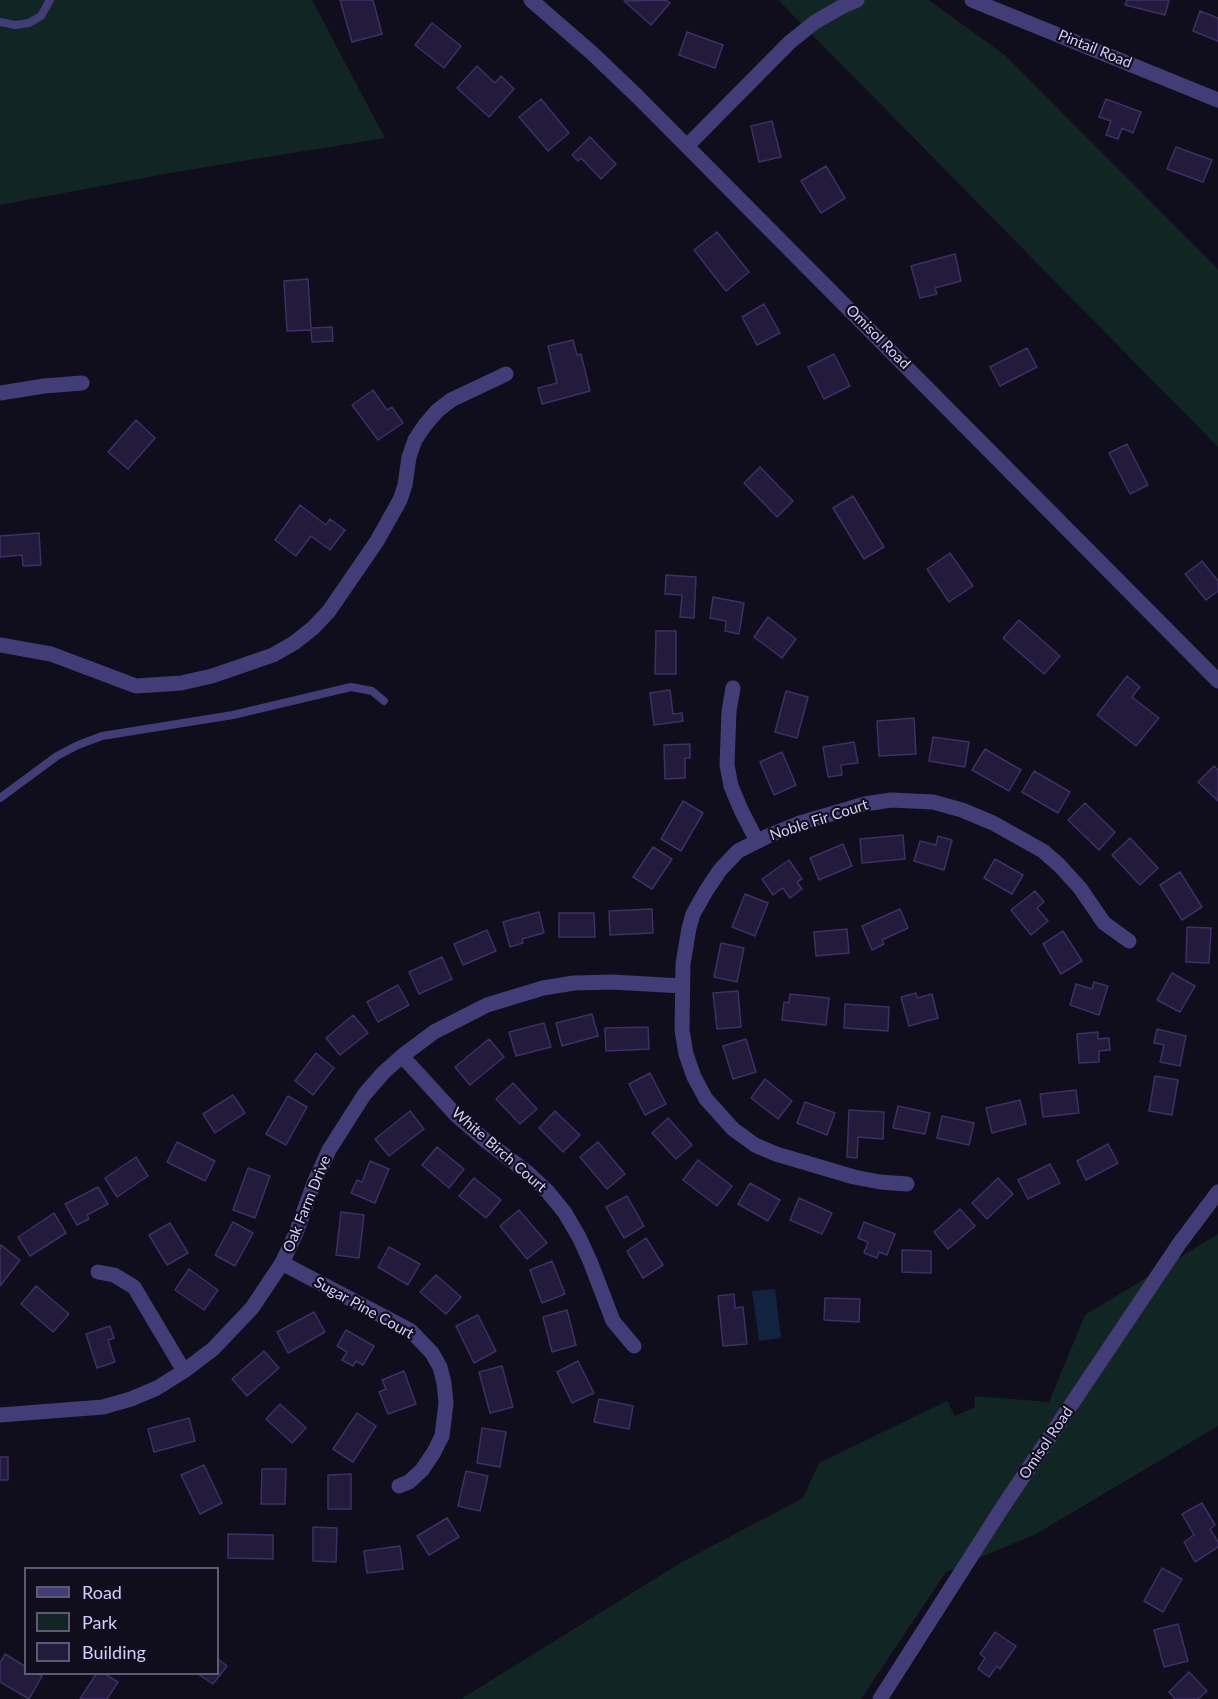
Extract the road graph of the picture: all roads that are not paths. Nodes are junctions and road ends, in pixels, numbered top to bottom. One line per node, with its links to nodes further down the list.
1 (50, 0): 5 (lane)
2 (531, 0): 7 (street, Omisol Road)
3 (857, 0): 7 (street)
4 (972, 0): 6 (street, Pintail Road)
5 (0, 22)
6 (1218, 100)
7 (687, 146): 12 (street, Omisol Road)
8 (506, 374): 11 (street)
9 (82, 383): 10 (street)
10 (0, 393)
11 (0, 645)
12 (1218, 681)
13 (733, 688): 16 (street)
14 (384, 701): 15 (lane)
15 (0, 798)
16 (757, 841): 17 (street, Noble Fir Court); 18 (street, Noble Fir Court)
17 (1130, 941)
18 (682, 986): 19 (street, Oak Farm Drive); 20 (street, Noble Fir Court)
19 (402, 1056): 22 (street, Oak Farm Drive); 24 (street, White Birch Court)
20 (907, 1184)
21 (1218, 1192): 28 (street, Omisol Road)
22 (282, 1263): 25 (street, Oak Farm Drive); 27 (street, Sugar Pine Court)
23 (98, 1272): 25 (street)
24 (634, 1346)
25 (184, 1371): 26 (street, Oak Farm Drive)
26 (0, 1415)
27 (399, 1486)
28 (880, 1699)

